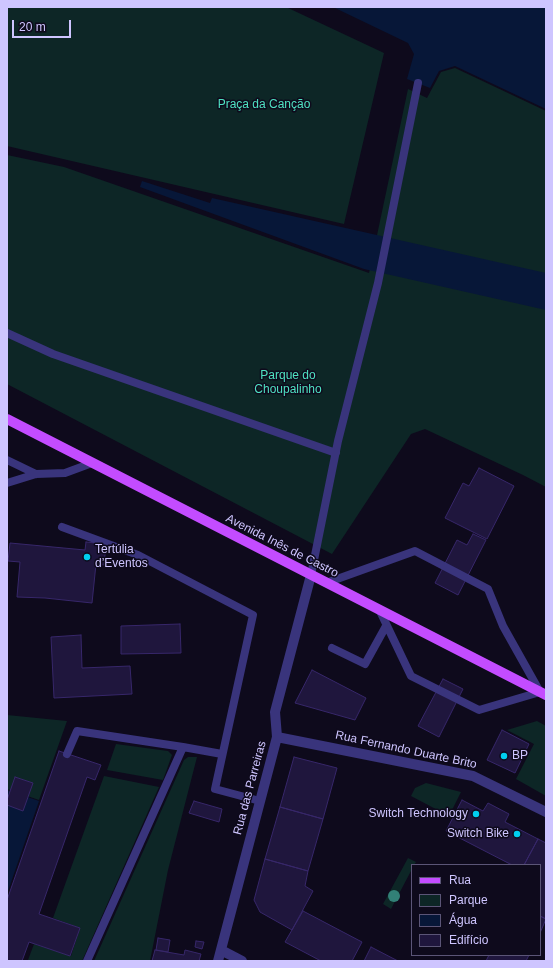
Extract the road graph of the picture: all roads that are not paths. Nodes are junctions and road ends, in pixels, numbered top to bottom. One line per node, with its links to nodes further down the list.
1 (418, 83): 4 (lane)
2 (7, 334): 4 (lane)
3 (7, 419): 6 (main road, Avenida Inês de Castro)
4 (336, 453): 10 (lane)
5 (7, 460): 7 (lane)
6 (92, 463): 7 (lane); 10 (main road, Avenida Inês de Castro)
7 (36, 474): 8 (lane)
8 (7, 483)
9 (62, 527): 19 (lane)
10 (311, 576): 11 (main road, Avenida Inês de Castro); 16 (street, Rua das Parreiras)
11 (326, 583): 12 (main road, Avenida Inês de Castro); 15 (lane)
12 (379, 609): 13 (lane); 15 (main road, Avenida Inês de Castro)
13 (386, 626): 14 (lane); 15 (lane)
14 (332, 648)
15 (543, 693)
16 (277, 737): 20 (street, Rua das Parreiras); 21 (street, Rua Fernando Duarte Brito)
17 (184, 747): 18 (lane); 19 (lane); 23 (lane)
18 (67, 754)
19 (222, 754): 20 (lane)
20 (260, 801): 22 (street, Rua das Parreiras)
21 (546, 812)
22 (221, 950): 24 (street, Rua das Parreiras); 25 (street)
23 (87, 961)
24 (218, 961)
25 (242, 961)

